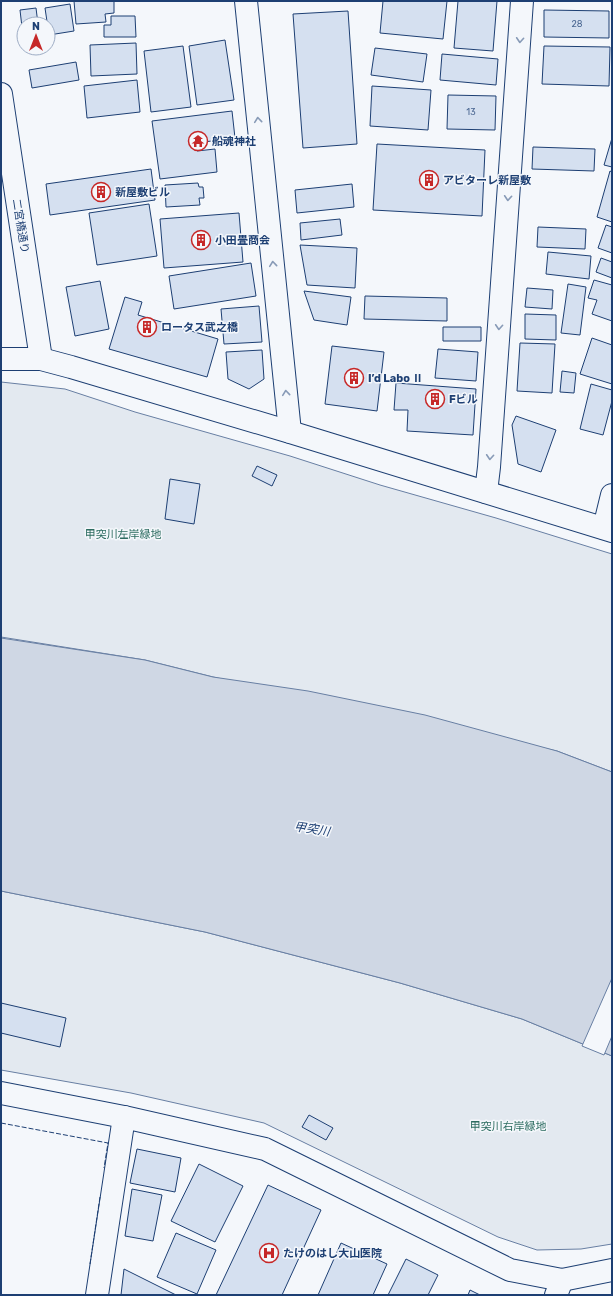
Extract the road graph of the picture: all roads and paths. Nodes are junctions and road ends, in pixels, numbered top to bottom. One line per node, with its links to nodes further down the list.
1 (246, 1): 6 (street, one-way to 1)
2 (522, 1): 7 (street, one-way to 7)
3 (1, 94): 5 (street, 二宮橋通り)
4 (1, 359): 5 (street)
5 (41, 359): 6 (street)
6 (290, 432): 7 (street)
7 (486, 492): 9 (street)
8 (612, 495): 9 (street)
9 (608, 530)
10 (1, 1093): 11 (street)
11 (124, 1117): 13 (street); 14 (street)
12 (612, 1270): 13 (street)
13 (559, 1287)
14 (97, 1295)

